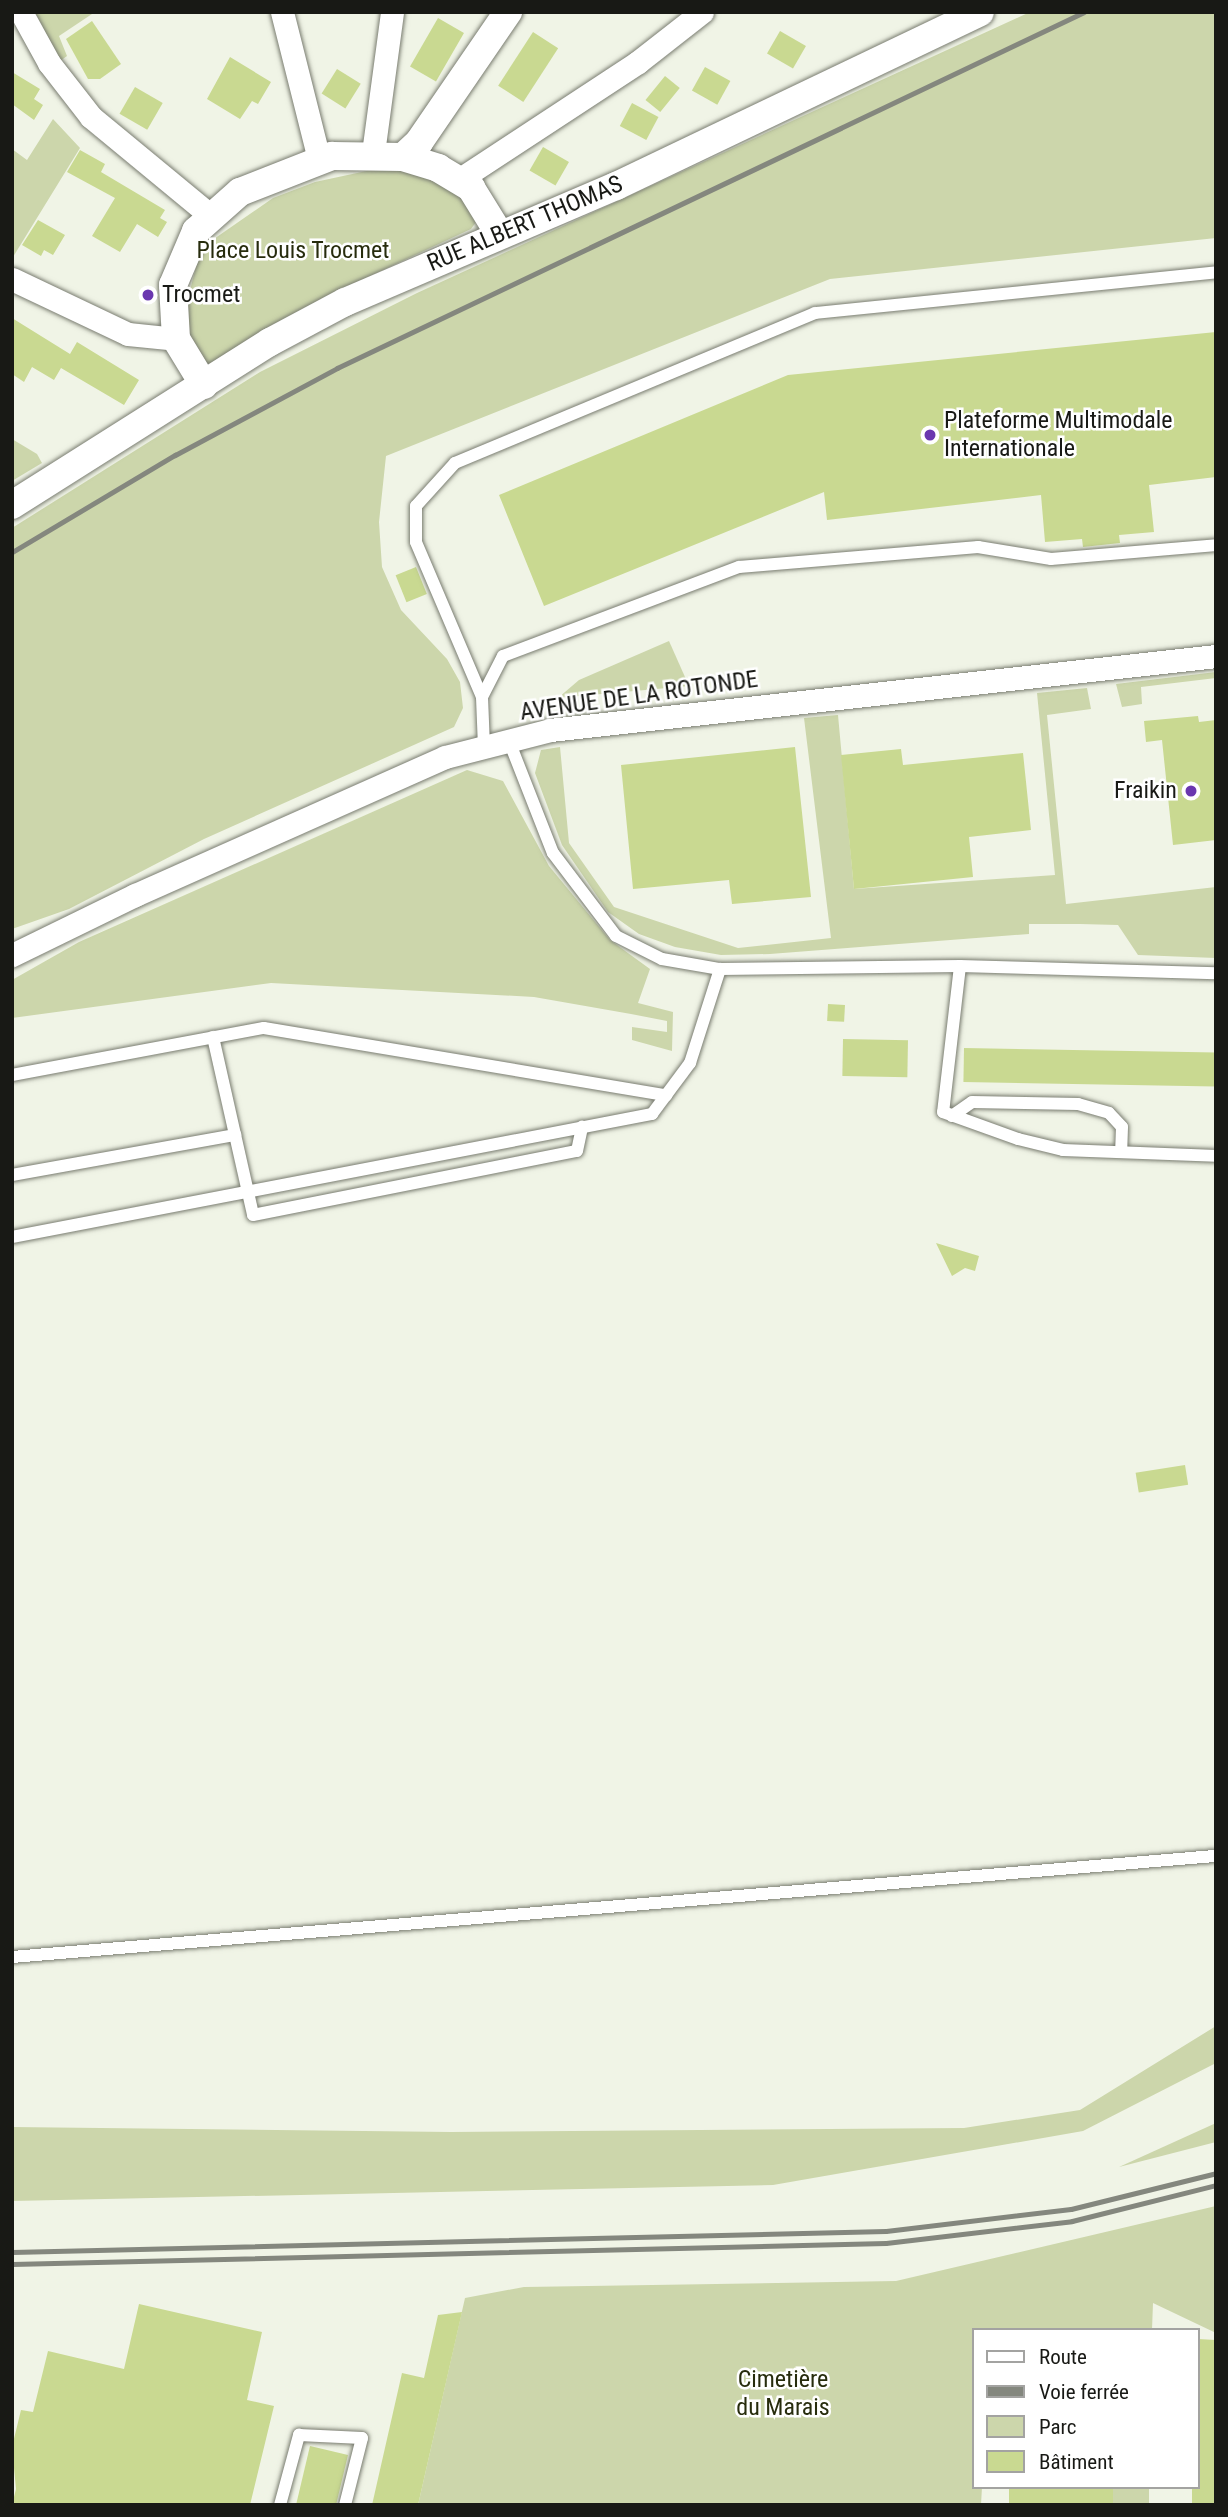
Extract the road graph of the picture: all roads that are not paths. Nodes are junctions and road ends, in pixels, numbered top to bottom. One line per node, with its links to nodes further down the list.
1 (21, 12): 11 (street)
2 (282, 12): 9 (street)
3 (392, 12): 7 (street)
4 (508, 12): 8 (street); 10 (street)
5 (702, 12): 10 (street)
6 (980, 12): 12 (street, RUE ALBERT THOMAS)
7 (373, 153): 8 (street); 9 (street)
8 (403, 157): 10 (street)
9 (319, 159): 11 (street)
10 (449, 173): 12 (street)
11 (210, 215): 15 (street)
12 (500, 235): 16 (street, RUE ALBERT THOMAS)
13 (1216, 272): 20 (lane)
14 (12, 279): 15 (street)
15 (176, 339): 16 (street)
16 (204, 385): 17 (street, RUE ALBERT THOMAS)
17 (12, 505)
18 (1216, 545): 20 (lane)
19 (1216, 656): 21 (street, AVENUE DE LA ROTONDE)
20 (482, 697): 22 (lane)
21 (509, 741): 22 (street, AVENUE DE LA ROTONDE); 27 (lane)
22 (484, 747): 23 (street, AVENUE DE LA ROTONDE)
23 (63, 928): 24 (street, AVENUE DE LA ROTONDE); 25 (street, AVENUE DE LA ROTONDE)
24 (12, 947)
25 (12, 955)
26 (960, 966): 27 (lane); 28 (lane); 32 (lane)
27 (720, 970): 31 (lane)
28 (1216, 973)
29 (213, 1037): 30 (lane); 31 (lane); 34 (lane)
30 (12, 1075)
31 (666, 1095): 33 (lane)
32 (953, 1116): 35 (lane); 35 (lane)
33 (582, 1127): 38 (lane); 38 (lane)
34 (235, 1135): 37 (lane); 38 (lane)
35 (1121, 1152): 36 (lane)
36 (1216, 1156)
37 (12, 1175)
38 (248, 1191): 39 (lane)
39 (12, 1237)
40 (1216, 1856): 41 (lane)
41 (12, 1957)
42 (281, 2505): 43 (lane)
43 (345, 2505)

